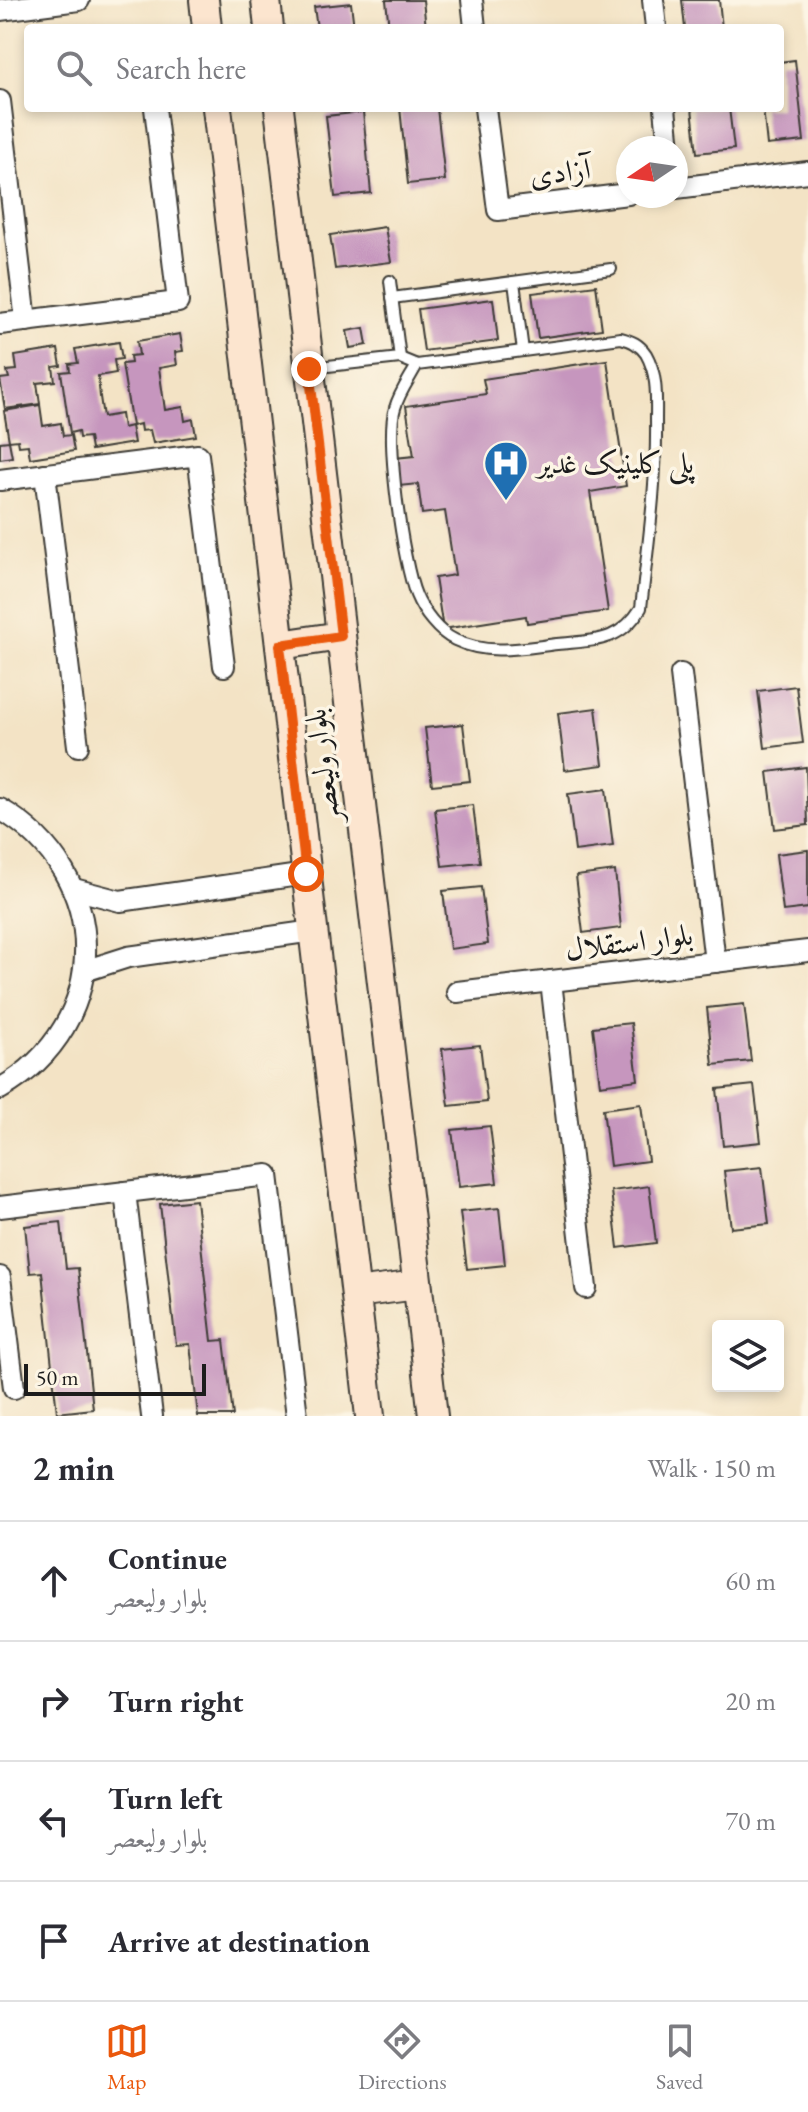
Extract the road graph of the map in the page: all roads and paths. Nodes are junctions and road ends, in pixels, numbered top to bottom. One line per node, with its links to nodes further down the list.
1 (79, 0): 6 (street)
2 (204, 0): 7 (street)
3 (266, 0): 8 (street)
4 (472, 0): 9 (street)
5 (653, 0): 10 (street)
6 (0, 10)
7 (207, 24)
8 (269, 24)
9 (475, 24)
10 (656, 24)
11 (0, 101): 25 (street)
12 (155, 112): 25 (street)
13 (217, 112): 34 (street, بلوار ولیعصر)
14 (279, 112): 30 (street, بلوار ولیعصر)
15 (486, 112): 20 (street, آزادی)
16 (665, 112): 17 (street)
17 (668, 136)
18 (808, 172): 19 (street)
19 (688, 187)
20 (616, 195)
21 (611, 269): 23 (lane)
22 (390, 281): 24 (lane)
23 (514, 282): 24 (lane); 27 (lane)
24 (392, 298): 28 (lane)
25 (26, 321): 26 (street)
26 (0, 324)
27 (523, 351): 29 (lane); 29 (lane)
28 (400, 358): 29 (lane); 30 (lane)
29 (417, 365)
30 (309, 369): 33 (street, بلوار ولیعصر)
31 (45, 474): 32 (street); 35 (street); 37 (street)
32 (0, 480)
33 (341, 636): 34 (street); 51 (street, بلوار ولیعصر)
34 (280, 645): 39 (street, بلوار ولیعصر)
35 (224, 666)
36 (681, 674): 43 (street)
37 (78, 746)
38 (0, 809): 40 (street)
39 (306, 874): 40 (street); 41 (street, بلوار ولیعصر)
40 (74, 889): 44 (street)
41 (313, 931): 44 (street); 53 (street, بلوار ولیعصر)
42 (808, 951): 43 (street, بلوار استقلال)
43 (715, 962): 45 (street, بلوار استقلال)
44 (84, 971): 47 (street)
45 (551, 981): 46 (street, بلوار استقلال); 52 (street)
46 (457, 992)
47 (0, 1089)
48 (125, 1192): 49 (street); 55 (street); 56 (street)
49 (0, 1207)
50 (0, 1277): 54 (street)
51 (417, 1285): 53 (street); 58 (street, بلوار ولیعصر)
52 (586, 1288)
53 (356, 1293): 57 (street, بلوار ولیعصر)
54 (14, 1388)
55 (152, 1416)
56 (297, 1416)
57 (370, 1416)
58 (433, 1416)

